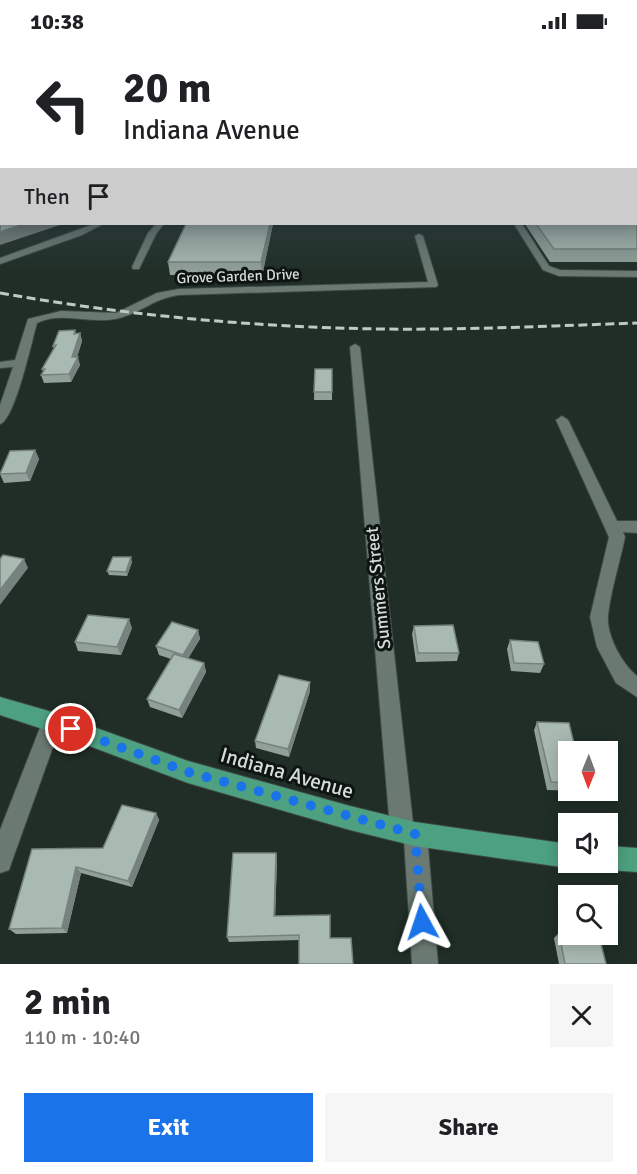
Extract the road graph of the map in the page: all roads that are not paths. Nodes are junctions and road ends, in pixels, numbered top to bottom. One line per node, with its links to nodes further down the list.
1 (97, 225): 5 (street)
2 (159, 225): 6 (street)
3 (519, 225): 7 (street)
4 (419, 237): 9 (street, Grove Garden Drive)
5 (0, 261)
6 (136, 267)
7 (637, 274)
8 (355, 347): 18 (street, Summers Street)
9 (20, 363): 10 (street); 11 (street, Grove Garden Drive)
10 (0, 365)
11 (0, 420)
12 (562, 420): 13 (street)
13 (612, 526): 14 (street); 15 (street)
14 (637, 527)
15 (637, 688)
16 (0, 706): 17 (main road, Indiana Avenue)
17 (52, 722): 18 (main road, Indiana Avenue); 22 (street)
18 (408, 832): 19 (main road, Indiana Avenue); 23 (street, Summers Street)
19 (558, 854)
20 (618, 859): 21 (main road)
21 (637, 860)
22 (0, 861)
23 (425, 964)

